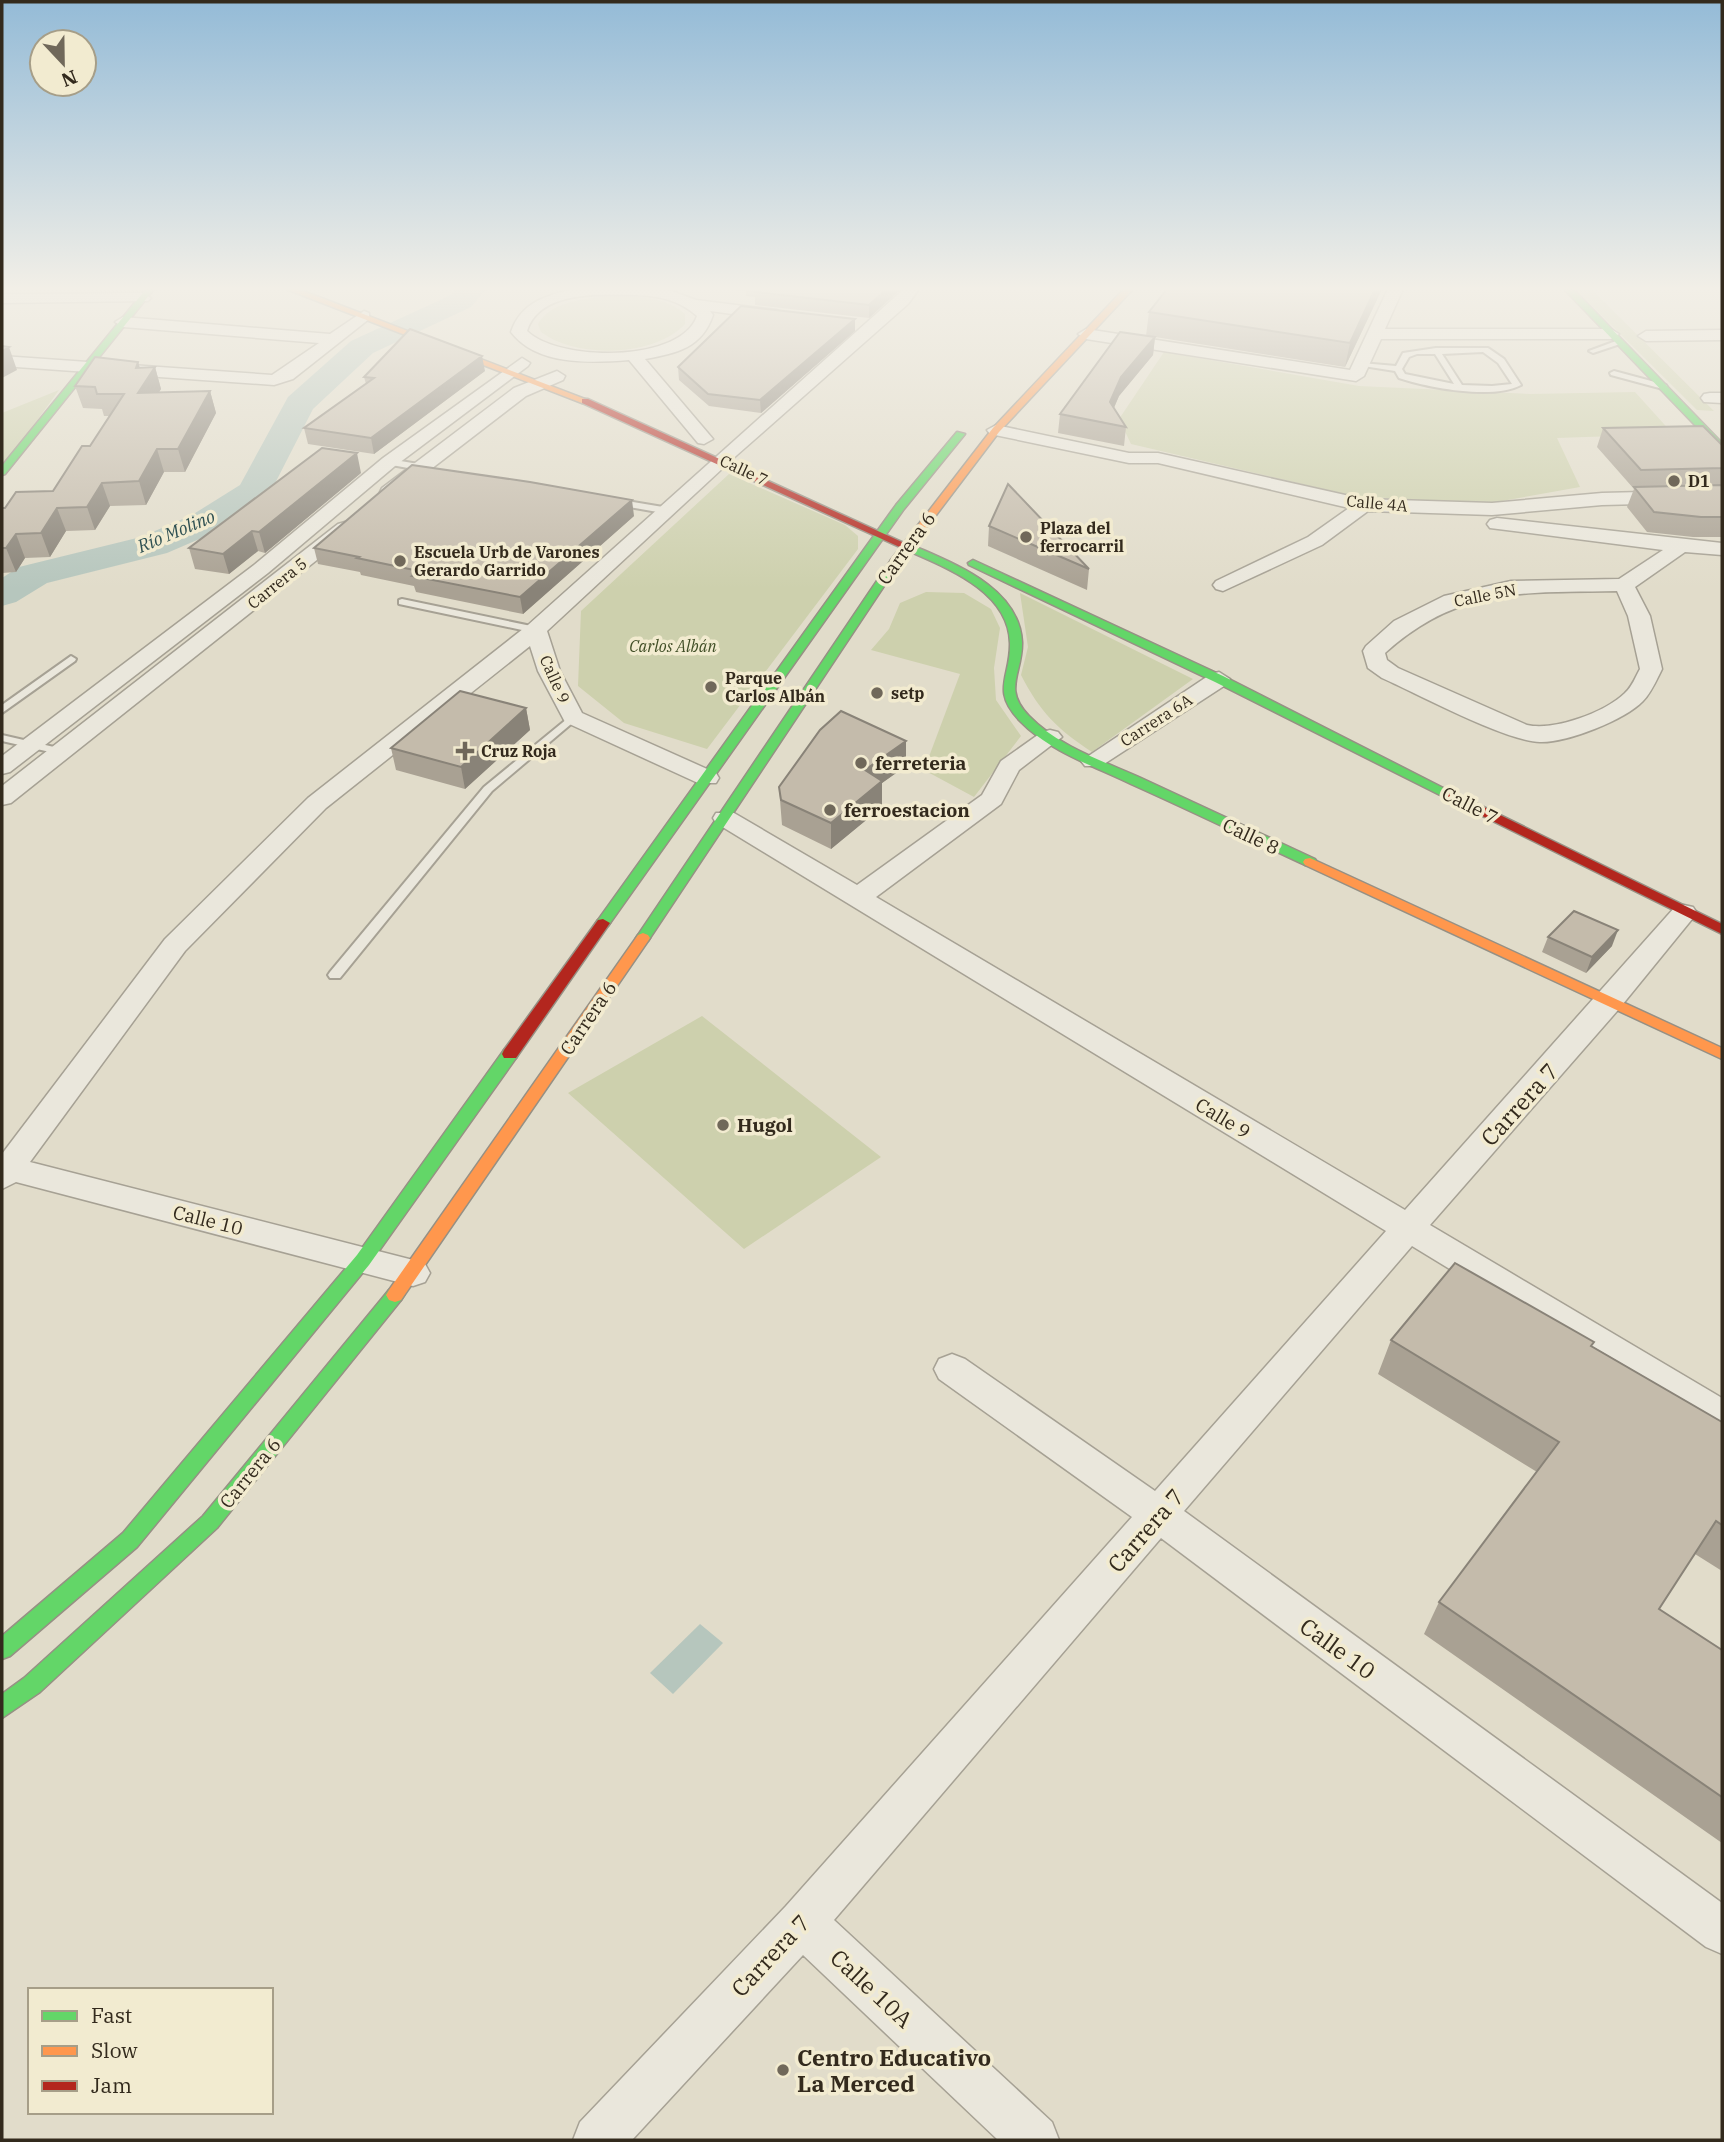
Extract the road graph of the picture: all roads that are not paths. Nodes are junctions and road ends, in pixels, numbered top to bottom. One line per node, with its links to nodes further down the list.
1 (68, 389): 23 (main road)
2 (487, 389): 16 (street, Carrera 5)
3 (527, 389): 17 (street, Carrera 5)
4 (573, 389): 20 (main road, Calle 7)
5 (576, 389): 18 (main road, Calle 7)
6 (664, 389): 10 (street)
7 (801, 389): 14 (street)
8 (1034, 389): 15 (main road, Carrera 6)
9 (1665, 389): 13 (main road)
10 (688, 415): 14 (street); 18 (street)
11 (973, 418): 32 (main road, Carrera 6)
12 (1722, 418): 13 (main road)
13 (1694, 419): 19 (main road)
14 (762, 426): 20 (street)
15 (996, 430): 31 (street); 34 (main road, Carrera 6)
16 (430, 431): 17 (street); 21 (street, Carrera 5)
17 (459, 435): 22 (street, Carrera 5)
18 (704, 439): 20 (main road, Calle 7)
19 (1722, 447)
20 (727, 455): 30 (street); 32 (main road, Calle 7); 32 (main road, Calle 7)
21 (389, 462): 22 (lane); 26 (street, Carrera 5)
22 (419, 468): 24 (lane); 29 (street, Carrera 5)
23 (2, 472)
24 (446, 472)
25 (1722, 496): 28 (street, Calle 4A)
26 (347, 498): 29 (street); 51 (street, Carrera 5)
27 (603, 499): 30 (lane)
28 (1602, 499): 31 (street, Calle 4A); 33 (street)
29 (370, 506): 52 (street, Carrera 5)
30 (669, 511): 44 (street)
31 (1357, 512): 33 (street); 39 (street)
32 (886, 530): 34 (main road); 55 (main road, Carrera 6)
33 (1634, 539): 35 (street)
34 (910, 541): 38 (main road, Calle 8); 42 (main road, Carrera 6); 46 (main road, Calle 7)
35 (1681, 547): 36 (street); 40 (street)
36 (1722, 549)
37 (940, 582): 38 (main road)
38 (982, 585): 49 (main road, Calle 8)
39 (1223, 585)
40 (1624, 585): 40 (street, Calle 5N)
41 (900, 587): 42 (main road)
42 (868, 601): 57 (main road, Carrera 6)
43 (402, 602): 44 (lane, Calle 9)
44 (536, 630): 48 (street, Calle 9); 64 (street)
45 (71, 659): 47 (lane)
46 (1219, 679): 53 (street, Carrera 6A); 59 (main road, Calle 7)
47 (2, 710)
48 (573, 718): 55 (street, Calle 9); 61 (lane)
49 (1050, 737): 53 (main road, Calle 8); 58 (street)
50 (2, 738): 51 (lane)
51 (31, 745): 52 (lane); 54 (street, Carrera 5)
52 (63, 752): 56 (street, Carrera 5)
53 (1093, 761): 62 (main road, Calle 8)
54 (2, 767)
55 (707, 778): 66 (main road, Carrera 6)
56 (2, 799)
57 (725, 818): 58 (street, Calle 9); 67 (main road, Carrera 6)
58 (858, 897): 65 (street, Calle 9)
59 (1684, 913): 60 (main road, Calle 7); 62 (street, Carrera 7)
60 (1722, 930)
61 (335, 975)
62 (1608, 1003): 63 (main road, Calle 8); 65 (street, Carrera 7)
63 (1722, 1054)
64 (4, 1171): 66 (street, Calle 10)
65 (1407, 1229): 69 (street, Calle 9); 70 (street, Carrera 7)
66 (363, 1260): 67 (street, Calle 10); 71 (main road, Carrera 6)
67 (413, 1273): 72 (main road, Carrera 6)
68 (952, 1369): 70 (street, Calle 10)
69 (1722, 1416)
70 (1159, 1515): 73 (street, Carrera 7); 74 (street, Calle 10)
71 (2, 1649)
72 (2, 1707)
73 (802, 1922): 75 (street, Carrera 7); 76 (street, Calle 10A)
74 (1722, 1930)
75 (598, 2140)
76 (1034, 2140)

